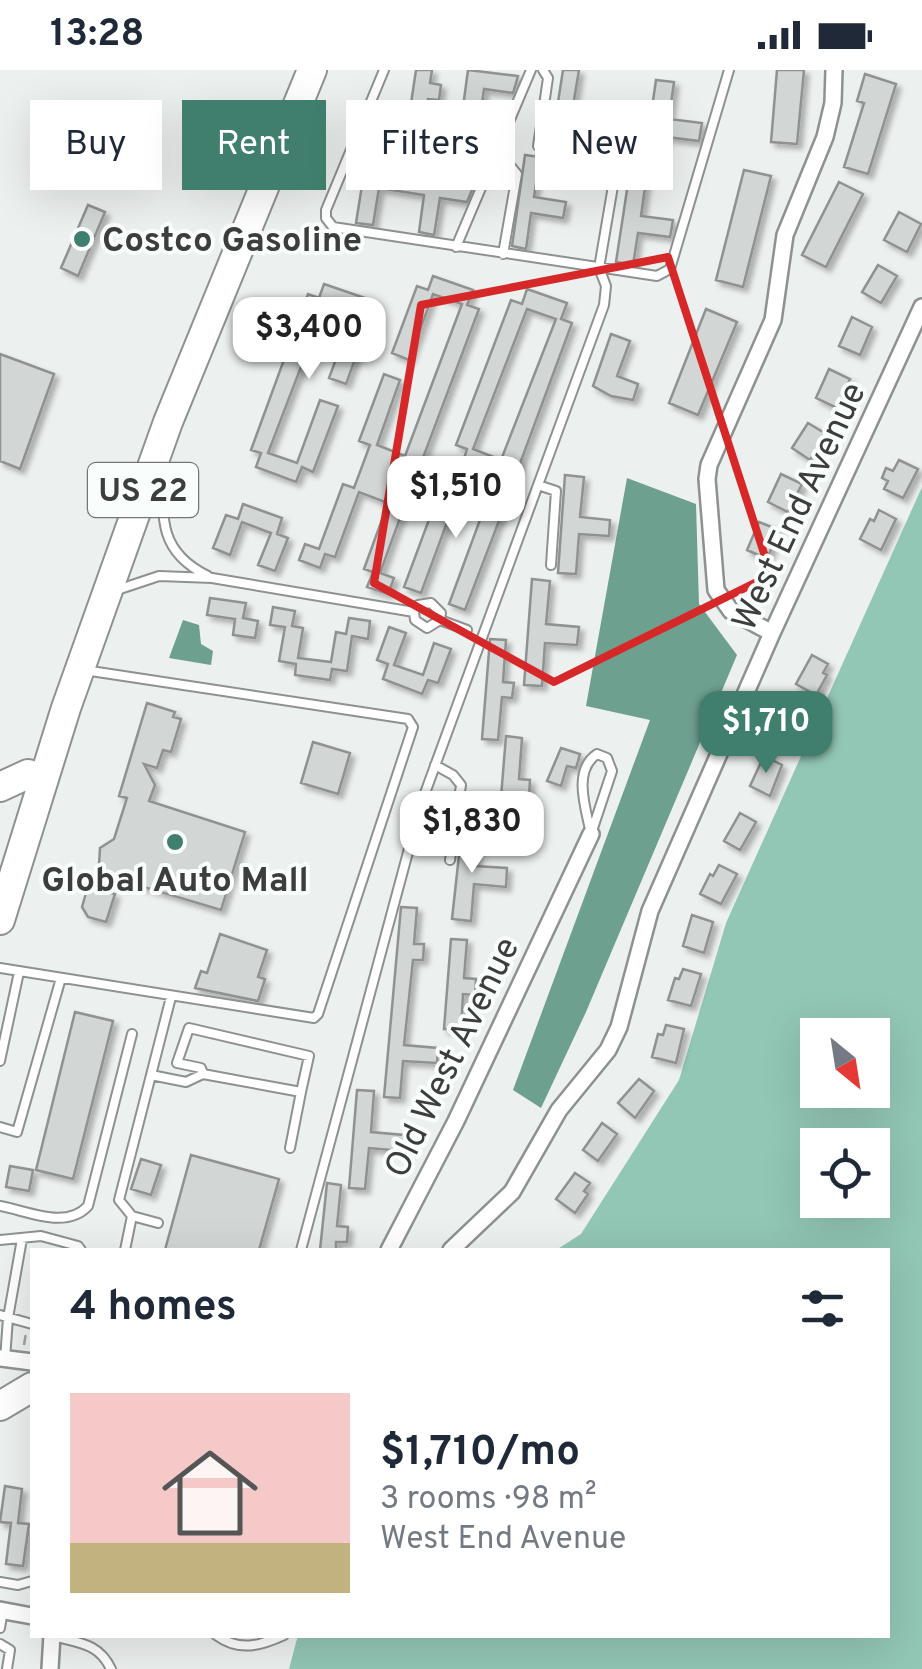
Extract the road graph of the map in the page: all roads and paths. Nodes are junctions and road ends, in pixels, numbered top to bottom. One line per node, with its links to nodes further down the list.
1 (295, 70): 30 (highway, US 22)
2 (312, 70): 17 (highway, US 22)
3 (384, 70): 13 (lane)
4 (531, 70): 9 (lane)
5 (543, 70): 8 (lane)
6 (729, 70): 15 (lane)
7 (834, 70): 27 (street)
8 (545, 100)
9 (515, 109)
10 (481, 190): 13 (lane)
11 (514, 190): 14 (lane)
12 (612, 190): 15 (lane)
13 (456, 247): 14 (lane)
14 (503, 254): 15 (lane)
15 (599, 268): 19 (lane)
16 (922, 307): 27 (street, West End Avenue)
17 (168, 422): 22 (lane); 23 (highway, US 22)
18 (440, 465): 20 (lane)
19 (538, 486): 21 (lane); 29 (lane)
20 (513, 492)
21 (551, 564)
22 (212, 578): 23 (lane); 24 (lane)
23 (106, 594): 28 (highway, US 22)
24 (414, 612): 25 (lane); 25 (lane)
25 (440, 620): 26 (lane)
26 (467, 630)
27 (772, 632): 56 (street, West End Avenue)
28 (80, 670): 35 (highway, US 22); 39 (lane)
29 (435, 765): 33 (lane); 54 (lane)
30 (28, 774): 31 (highway); 34 (highway, US 22)
31 (0, 787)
32 (591, 834): 32 (lane); 55 (street, Old West Avenue)
33 (450, 860)
34 (0, 863)
35 (0, 920)
36 (0, 968): 37 (lane)
37 (19, 972): 38 (lane); 41 (lane)
38 (61, 978): 39 (lane); 45 (lane)
39 (171, 997): 42 (lane)
40 (132, 1034): 47 (lane)
41 (0, 1061)
42 (151, 1074): 43 (lane); 48 (lane)
43 (203, 1074): 44 (lane); 44 (lane)
44 (301, 1092): 46 (lane)
45 (0, 1127)
46 (290, 1148)
47 (0, 1206)
48 (132, 1216): 49 (lane); 53 (lane)
49 (158, 1222)
50 (22, 1239): 51 (lane); 52 (lane); 58 (lane)
51 (0, 1240)
52 (80, 1248)
53 (125, 1248)
54 (302, 1248)
55 (389, 1248)
56 (453, 1248)
57 (2, 1288): 58 (lane)
58 (12, 1291): 59 (lane)
59 (4, 1317): 60 (lane); 63 (lane)
60 (30, 1324)
61 (26, 1332): 62 (path)
62 (24, 1345)
63 (2, 1358): 64 (street)
64 (30, 1362)
65 (30, 1388): 66 (highway)
66 (0, 1406)
67 (0, 1582): 68 (lane)
68 (30, 1582)
69 (1, 1610): 70 (street); 71 (lane)
70 (30, 1616)
71 (0, 1628)
72 (52, 1638): 78 (street)
73 (59, 1638): 79 (lane)
74 (220, 1638): 75 (lane)
75 (276, 1638)
76 (0, 1644): 77 (lane)
77 (7, 1669)
78 (50, 1669)
79 (111, 1669)

